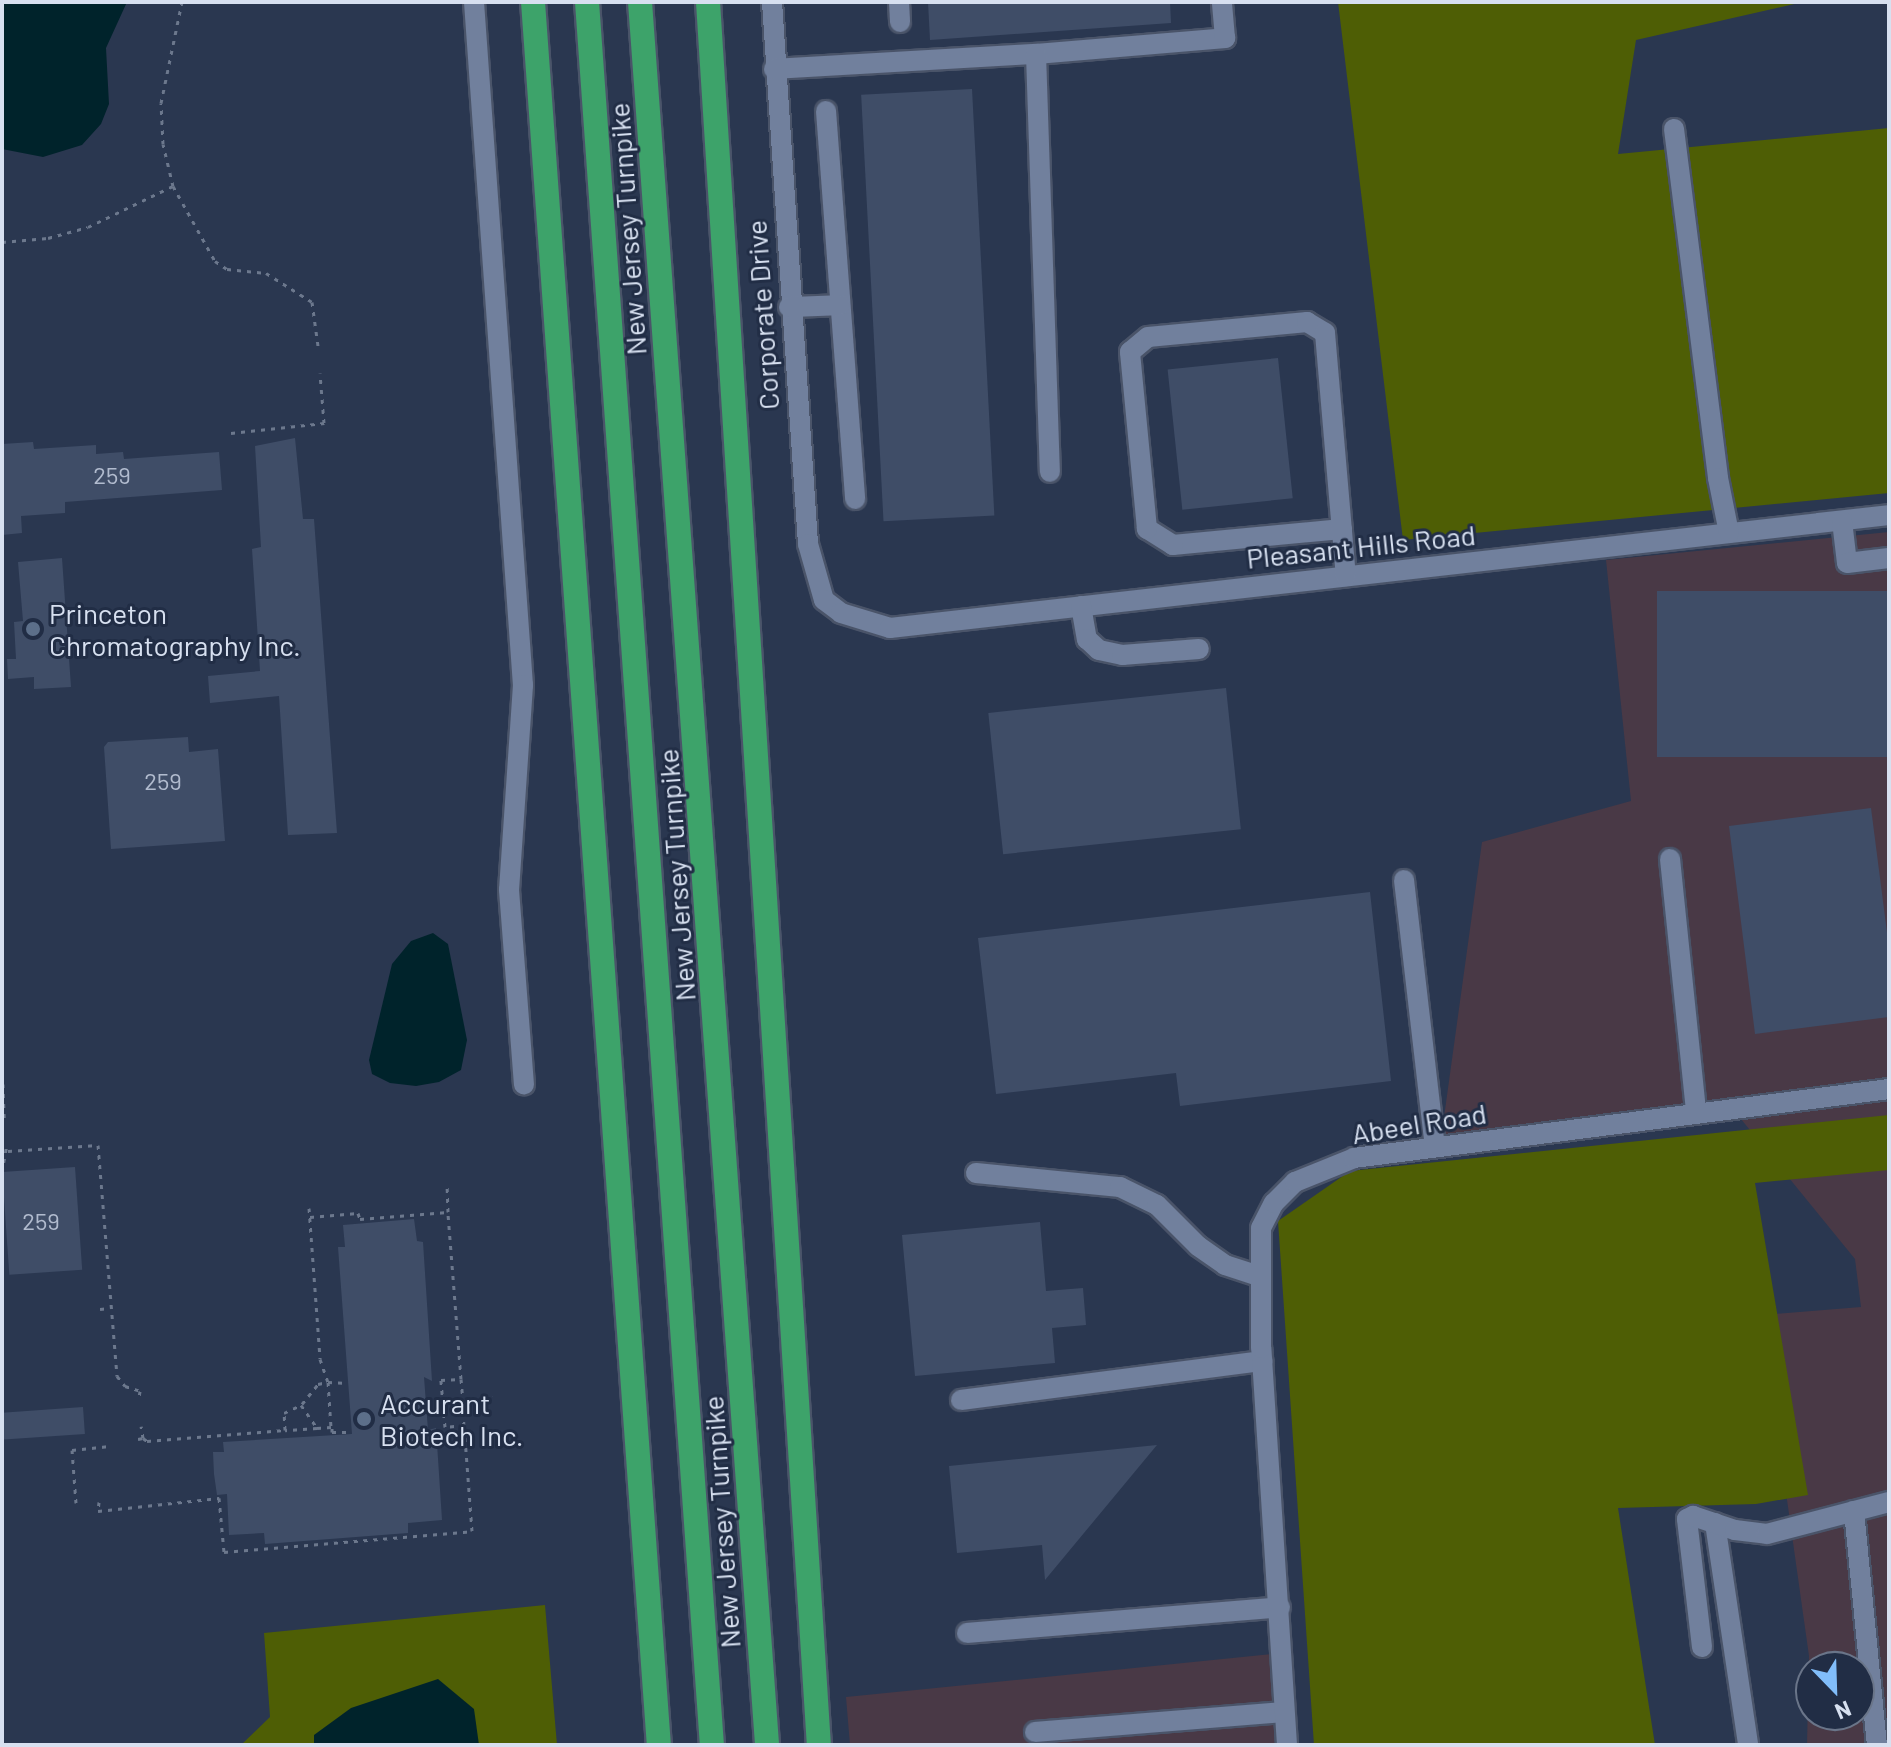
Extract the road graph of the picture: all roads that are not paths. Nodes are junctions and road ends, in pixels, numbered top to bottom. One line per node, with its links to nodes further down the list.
1 (474, 2): 27 (street)
2 (533, 2): 43 (highway)
3 (587, 2): 44 (highway, New Jersey Turnpike)
4 (640, 2): 45 (highway, New Jersey Turnpike)
5 (708, 2): 46 (highway)
6 (772, 2): 9 (street, Corporate Drive)
7 (1222, 2): 8 (street)
8 (1036, 54): 9 (street); 14 (street)
9 (774, 69): 13 (street, Corporate Drive)
10 (826, 111): 12 (street)
11 (1674, 129): 19 (street)
12 (840, 305): 13 (street); 15 (street)
13 (789, 307): 23 (street, Corporate Drive)
14 (1050, 472)
15 (855, 499)
16 (1889, 515): 17 (street, Pleasant Hills Road)
17 (1842, 521): 19 (street, Pleasant Hills Road); 20 (street)
18 (1342, 529): 18 (street); 21 (street)
19 (1729, 533): 21 (street, Pleasant Hills Road)
20 (1889, 558)
21 (1346, 576): 22 (street, Pleasant Hills Road)
22 (1081, 606): 23 (street, Pleasant Hills Road); 24 (street)
23 (841, 613)
24 (1199, 649)
25 (1670, 859): 29 (street)
26 (1404, 880): 30 (street)
27 (524, 1084)
28 (1889, 1089): 29 (street, Abeel Road)
29 (1696, 1112): 30 (street, Abeel Road)
30 (1435, 1147): 32 (street, Abeel Road)
31 (976, 1173): 32 (street)
32 (1259, 1276): 33 (street, Abeel Road)
33 (1262, 1361): 34 (street); 38 (street, Abeel Road)
34 (961, 1400)
35 (1889, 1502): 36 (street)
36 (1854, 1511): 37 (street); 49 (street)
37 (1715, 1523): 40 (street); 48 (street)
38 (1280, 1607): 39 (street); 41 (street, Abeel Road)
39 (967, 1633)
40 (1702, 1647)
41 (1283, 1712): 42 (street); 47 (street, Abeel Road)
42 (1035, 1732)
43 (659, 1745)
44 (712, 1745)
45 (767, 1745)
46 (819, 1745)
47 (1287, 1745)
48 (1748, 1745)
49 (1877, 1745)

